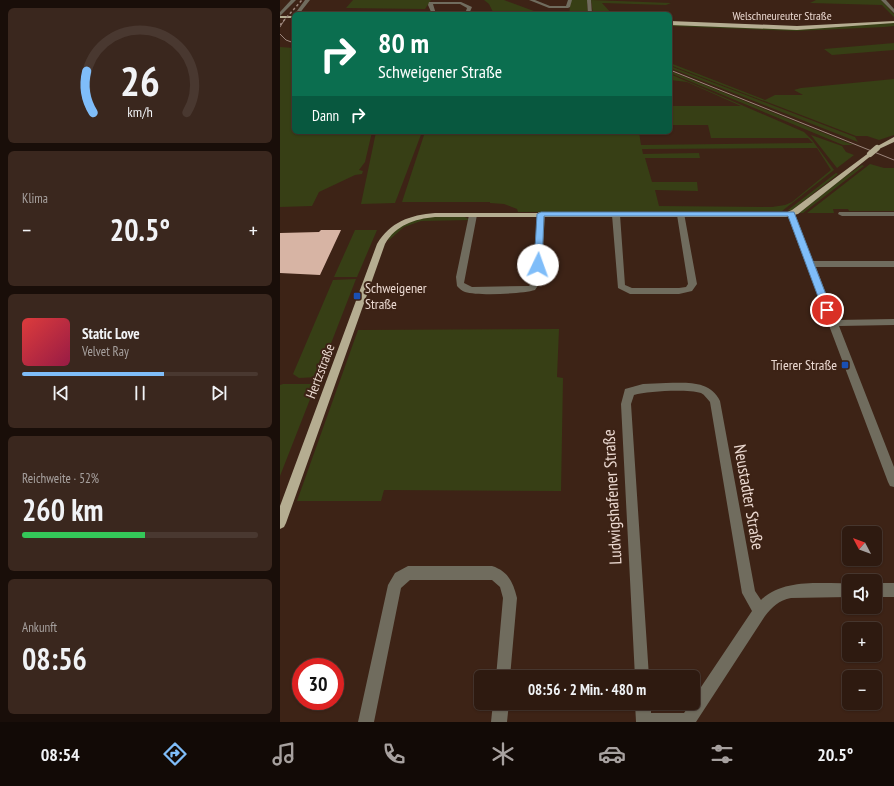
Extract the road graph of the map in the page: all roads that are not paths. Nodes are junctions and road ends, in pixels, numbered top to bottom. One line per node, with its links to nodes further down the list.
1 (294, 0): 12 (street)
2 (308, 0): 7 (street)
3 (531, 0): 4 (street)
4 (570, 0)
5 (589, 0): 10 (street)
6 (883, 0): 11 (street)
7 (298, 12)
8 (433, 12): 9 (street)
9 (468, 12)
10 (590, 12)
11 (894, 12)
12 (280, 16): 13 (main road)
13 (292, 16)
14 (894, 22): 15 (main road, Welschneureuter Straße)
15 (672, 23)
16 (894, 139): 18 (main road, bridge)
17 (541, 214): 21 (main road); 21 (street); 22 (main road)
18 (791, 214): 23 (main road); 24 (street)
19 (842, 214): 20 (street)
20 (894, 214)
21 (473, 215): 30 (main road, Hertzstraße)
22 (616, 215): 23 (main road); 23 (street)
23 (681, 215)
24 (810, 264): 25 (street); 27 (street)
25 (894, 264)
26 (894, 322): 27 (street)
27 (833, 323): 29 (street)
28 (706, 390): 34 (street, Neustadter Straße); 36 (street, Ludwigshafener Straße)
29 (894, 482)
30 (280, 523)
31 (842, 590): 34 (street)
32 (882, 590): 33 (street)
33 (894, 590)
34 (760, 611): 42 (street)
35 (504, 670): 40 (street)
36 (642, 670)
37 (500, 710): 41 (street)
38 (643, 710): 39 (street)
39 (644, 721): 42 (street)
40 (366, 722)
41 (499, 722)
42 (687, 722)

